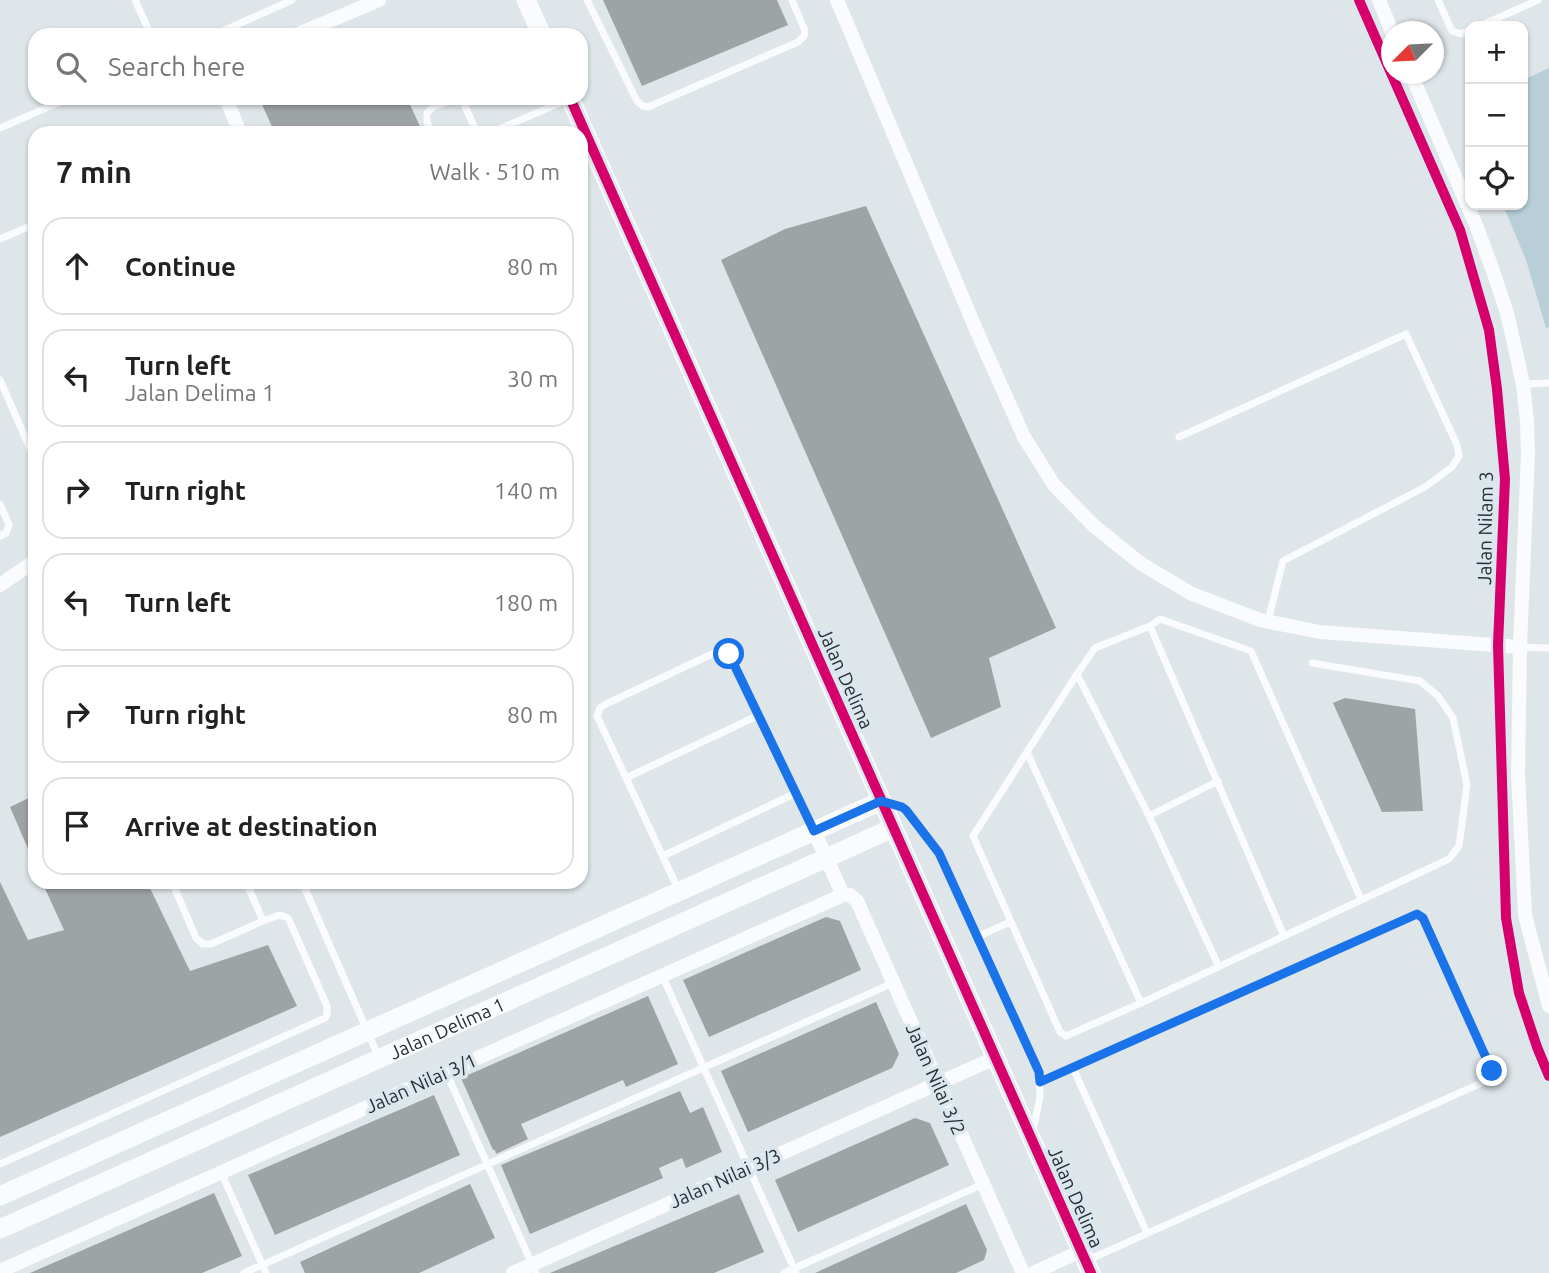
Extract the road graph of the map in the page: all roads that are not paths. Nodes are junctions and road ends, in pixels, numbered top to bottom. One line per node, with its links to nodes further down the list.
1 (135, 0): 14 (lane)
2 (292, 0): 15 (lane)
3 (379, 0): 16 (street)
4 (526, 0): 17 (street)
5 (587, 0): 6 (lane)
6 (792, 0)
7 (1359, 0): 46 (street, Jalan Nilam 3)
8 (1379, 0): 12 (street)
9 (1438, 0): 18 (lane)
10 (1538, 0): 13 (lane)
11 (840, 1): 44 (street)
12 (1388, 21)
13 (1491, 21)
14 (147, 28)
15 (230, 28)
16 (313, 28)
17 (539, 28)
18 (1465, 32)
19 (1414, 84): 37 (street, Jalan Nilam 3)
20 (53, 105): 31 (lane)
21 (229, 105): 26 (street)
22 (438, 105): 27 (lane)
23 (464, 105): 28 (lane)
24 (554, 105): 29 (lane)
25 (573, 105): 30 (street, Jalan Delima)
26 (237, 126)
27 (429, 126)
28 (474, 126)
29 (506, 126)
30 (580, 126)
31 (0, 128)
32 (588, 145): 56 (street, Jalan Delima)
33 (28, 227): 34 (lane)
34 (0, 239)
35 (0, 380): 39 (lane)
36 (1549, 383): 37 (lane)
37 (1522, 384): 47 (street, Jalan Nilam 3)
38 (1179, 437): 44 (lane)
39 (28, 444)
40 (0, 504): 41 (lane)
41 (0, 536)
42 (28, 566): 43 (street)
43 (0, 586)
44 (1268, 621): 46 (street)
45 (1150, 626): 50 (lane); 54 (lane); 67 (lane)
46 (1498, 645): 47 (street); 83 (street, Jalan Nilam 3)
47 (1520, 647): 48 (lane); 76 (street, Jalan Nilam 3)
48 (1549, 648)
49 (1312, 663): 67 (lane)
50 (1077, 674): 52 (lane); 57 (lane)
51 (759, 715): 53 (lane); 53 (lane); 55 (lane)
52 (1027, 752): 69 (lane); 75 (lane)
53 (626, 778): 60 (lane)
54 (1218, 781): 57 (lane); 70 (lane)
55 (796, 793): 59 (lane); 60 (lane)
56 (881, 801): 58 (street, Jalan Delima); 59 (street, Jalan Delima 1); 71 (lane)
57 (1149, 816): 72 (lane)
58 (893, 828): 61 (street, Jalan Delima 1); 78 (street, Jalan Delima)
59 (814, 831): 61 (street, Jalan Nilai 3/2); 65 (street, Jalan Delima 1)
60 (663, 856): 65 (lane)
61 (827, 858): 66 (street, Jalan Nilai 3/2); 79 (street, Jalan Delima 1)
62 (175, 889): 68 (lane)
63 (249, 889): 68 (lane)
64 (305, 889): 77 (lane)
65 (679, 891): 77 (street, Jalan Delima 1)
66 (843, 895): 73 (street, Jalan Nilai 3/1); 74 (street, Jalan Nilai 3/2)
67 (1361, 899): 70 (lane)
68 (263, 921): 87 (lane)
69 (1010, 922): 71 (lane); 75 (lane)
70 (1284, 936): 72 (lane)
71 (977, 937): 84 (lane)
72 (1219, 967): 75 (lane)
73 (662, 975): 80 (lane); 82 (street, Jalan Nilai 3/1)
74 (893, 983): 80 (lane); 85 (street, Jalan Nilai 3/2)
75 (1141, 1003)
76 (1549, 1006)
77 (368, 1031): 79 (lane); 92 (street, Jalan Delima 1)
78 (995, 1058): 85 (street, Jalan Nilai 3/3); 86 (street, Jalan Delima)
79 (379, 1059): 93 (street, Jalan Delima 1)
80 (704, 1068): 88 (lane); 89 (lane)
81 (1073, 1068): 84 (lane); 94 (lane); 94 (lane)
82 (446, 1072): 88 (lane); 90 (street, Jalan Nilai 3/1)
83 (1549, 1076)
84 (1040, 1082): 86 (lane)
85 (938, 1083): 89 (street, Jalan Nilai 3/3); 91 (street, Jalan Nilai 3/2)
86 (1031, 1139): 95 (street, Jalan Delima)
87 (0, 1164)
88 (488, 1164): 96 (lane); 97 (lane)
89 (749, 1168): 97 (street, Jalan Nilai 3/3); 99 (lane)
90 (221, 1172): 96 (lane); 98 (street, Jalan Nilai 3/1)
91 (983, 1184): 99 (lane); 103 (street, Jalan Nilai 3/2)
92 (0, 1196)
93 (0, 1229)
94 (1147, 1233): 95 (lane)
95 (1085, 1262): 104 (street)
96 (265, 1269): 100 (lane)
97 (534, 1269): 101 (street, Jalan Nilai 3/3)
98 (0, 1271)
99 (795, 1271): 102 (lane)
100 (244, 1273)
101 (513, 1273)
102 (784, 1273)
103 (1023, 1273)
104 (1033, 1273)

